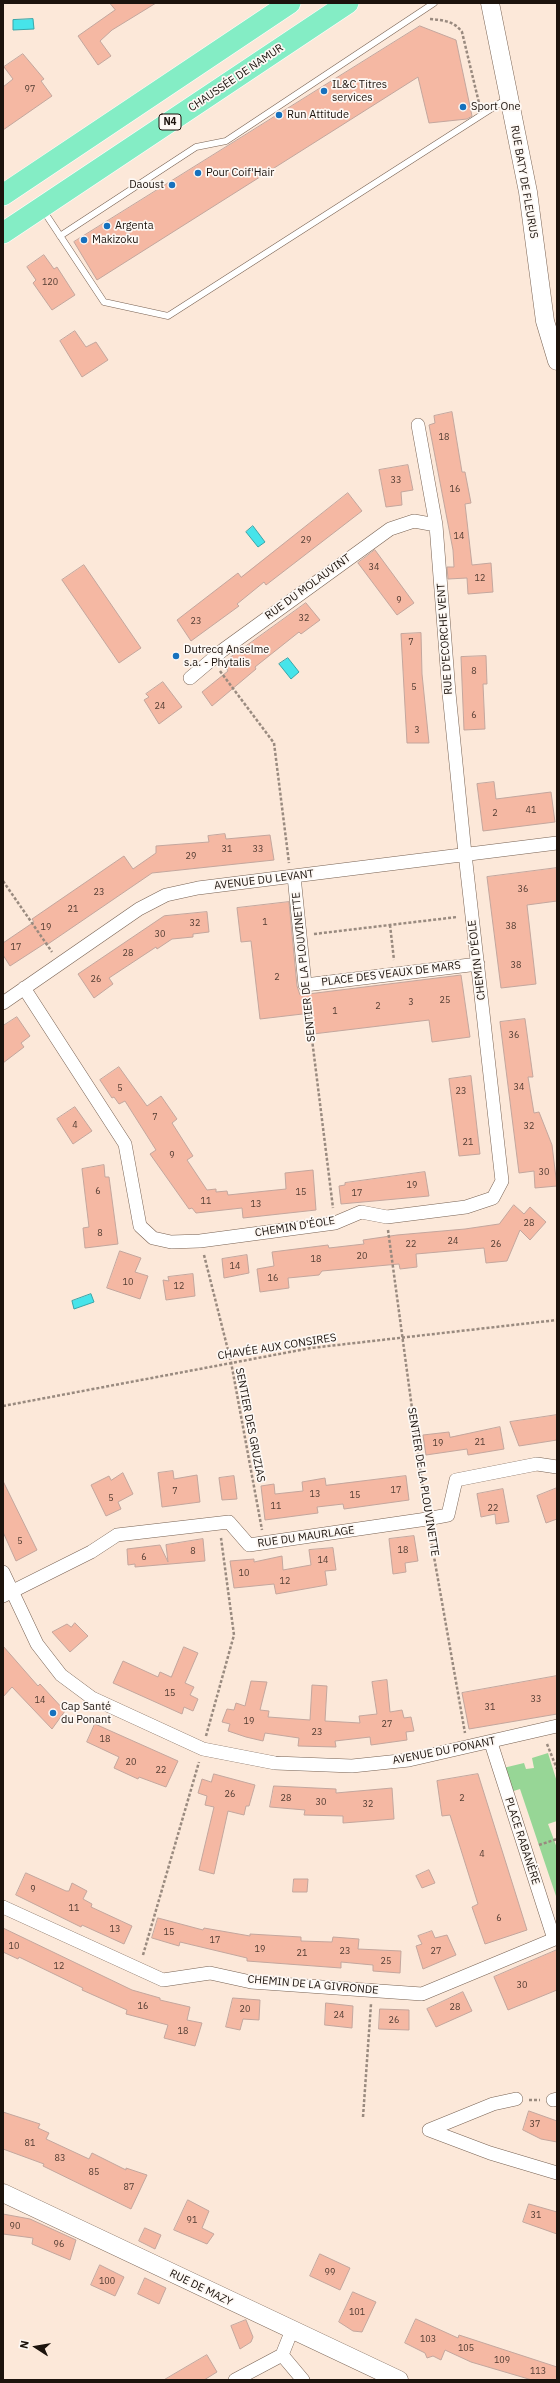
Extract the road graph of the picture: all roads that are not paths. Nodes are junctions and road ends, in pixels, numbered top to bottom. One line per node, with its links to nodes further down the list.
1 (290, 3): 6 (main road)
2 (348, 3): 7 (main road, CHAUSSÉE DE NAMUR / N4)
3 (434, 3): 9 (lane)
4 (490, 3): 5 (street, RUE BATY DE FLEURUS)
5 (509, 97): 9 (lane); 10 (street, RUE BATY DE FLEURUS)
6 (3, 195)
7 (41, 208): 8 (main road, CHAUSSÉE DE NAMUR / N4); 9 (lane)
8 (3, 234)
9 (60, 236)
10 (557, 361)
11 (418, 426): 12 (street, RUE D'ECORCHE VENT)
12 (436, 525): 13 (street, RUE DU MOLAUVINT); 15 (street, RUE D'ECORCHE VENT)
13 (190, 678)
14 (557, 843): 15 (street, AVENUE DU LEVANT)
15 (465, 854): 16 (street, AVENUE DU LEVANT); 17 (street, CHEMIN D'ÉOLE)
16 (294, 876): 18 (street, SENTIER DE LA PLOUVINETTE); 19 (street, AVENUE DU LEVANT)
17 (478, 964): 18 (street, PLACE DES VEAUX DE MARS); 19 (street, CHEMIN D'ÉOLE)
18 (305, 985)
19 (24, 988): 20 (street, AVENUE DU LEVANT)
20 (3, 1003)
21 (557, 1467): 23 (street, RUE DU MAURLAGE)
22 (3, 1572): 23 (street, AVENUE DU PONANT)
23 (8, 1593): 25 (street, AVENUE DU PONANT)
24 (557, 1726): 25 (street, AVENUE DU PONANT)
25 (490, 1742): 27 (street, PLACE RABANÈRE)
26 (3, 1907): 27 (street, CHEMIN DE LA GIVRONDE)
27 (555, 1939)
28 (516, 2100): 29 (street)
29 (557, 2173)
30 (3, 2193): 31 (street, RUE DE MAZY)
31 (292, 2330): 32 (street); 35 (street, RUE DE MAZY)
32 (282, 2355): 33 (street); 34 (street)
33 (235, 2380)
34 (303, 2380)
35 (399, 2380)

